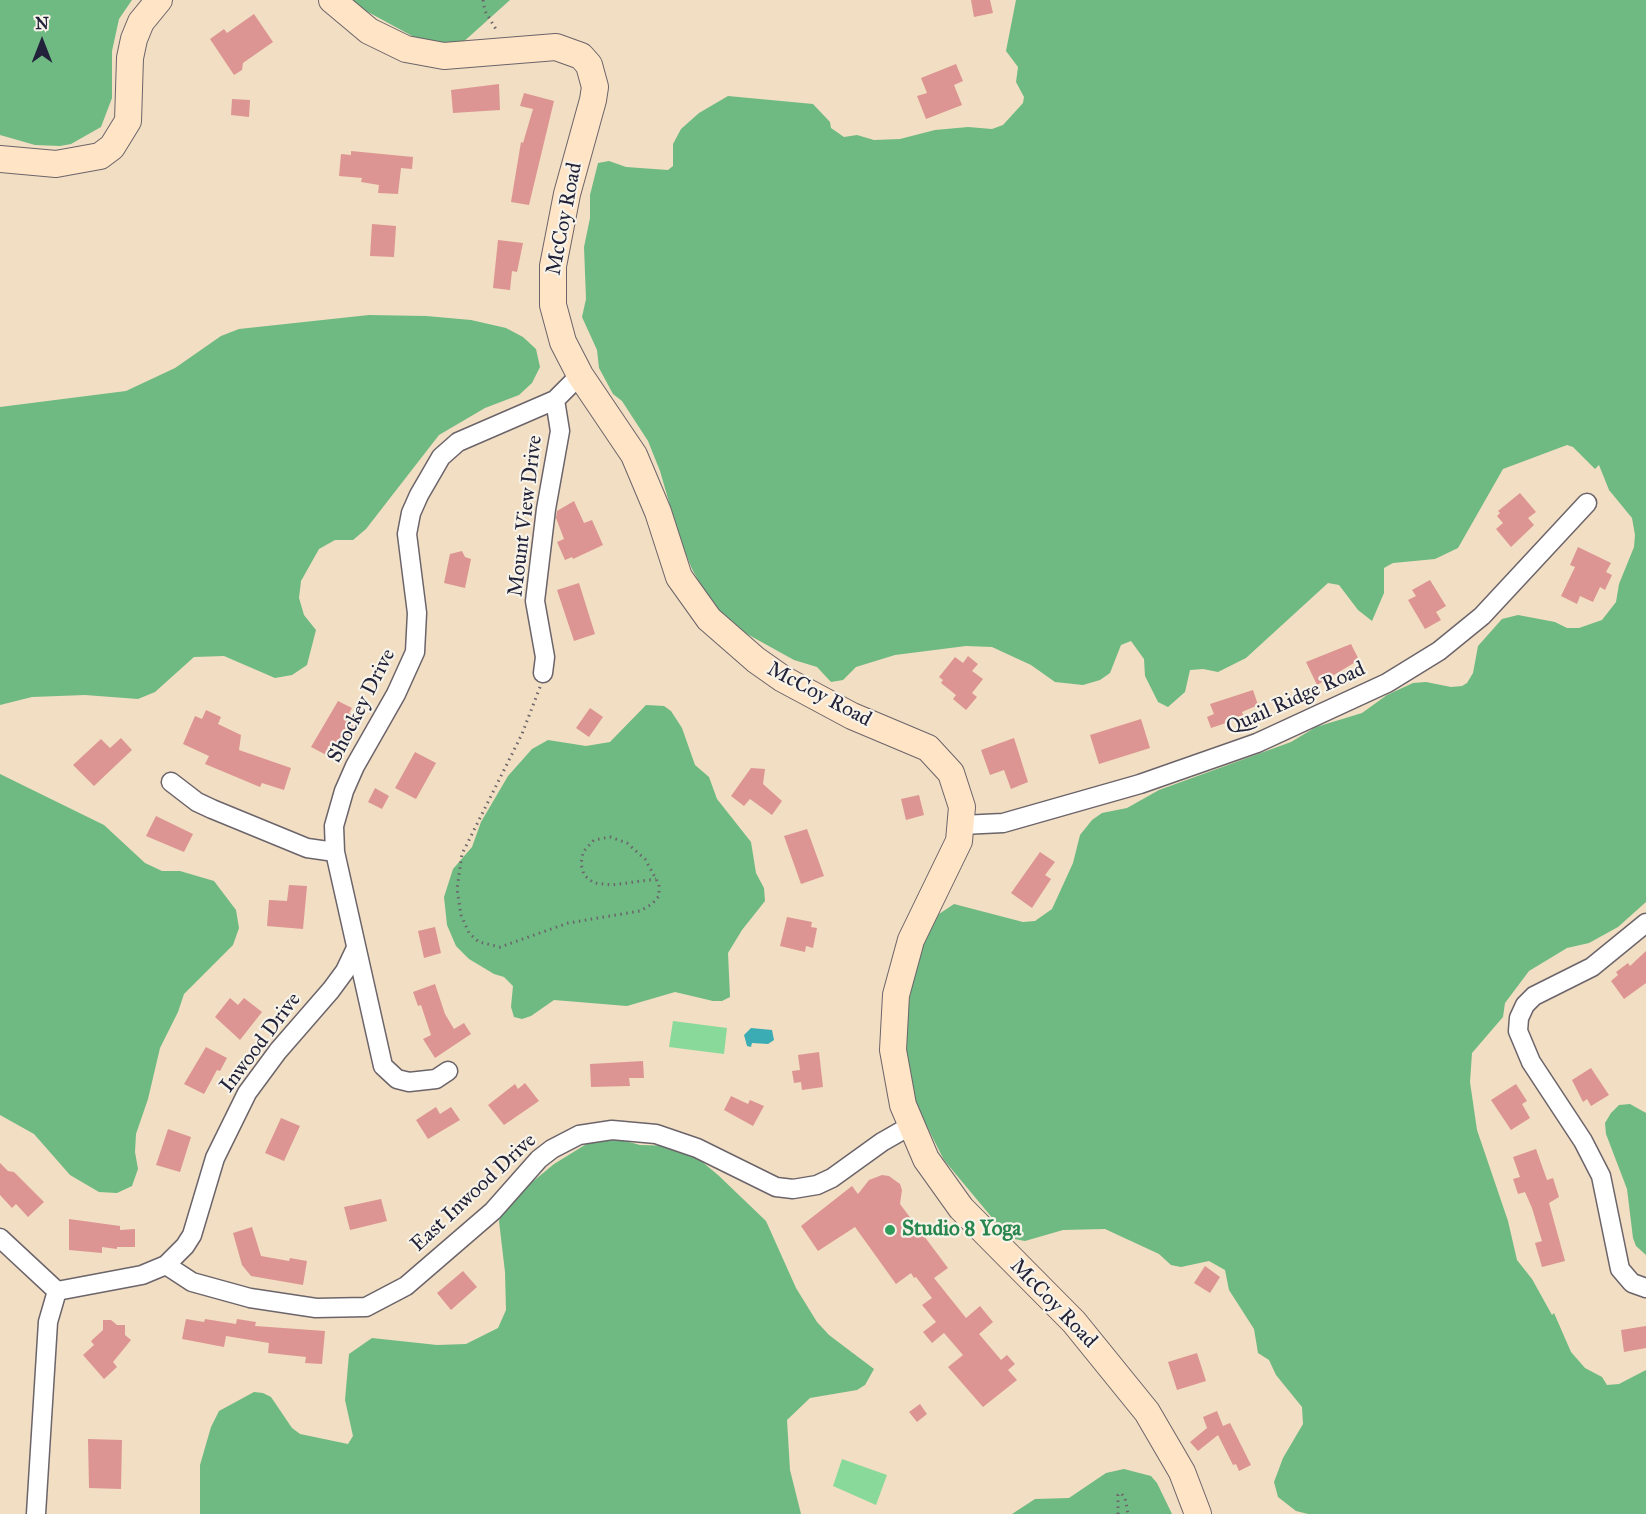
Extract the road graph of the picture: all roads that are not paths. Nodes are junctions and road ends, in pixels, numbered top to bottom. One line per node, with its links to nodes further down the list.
1 (159, 0): 3 (street)
2 (332, 0): 4 (street, McCoy Road)
3 (0, 159)
4 (580, 375): 5 (street, Shockey Drive); 9 (street, McCoy Road)
5 (555, 400): 7 (street, Mount View Drive); 10 (street, Shockey Drive)
6 (1587, 503): 9 (street, Quail Ridge Road)
7 (543, 673)
8 (171, 782): 10 (street)
9 (962, 825): 14 (street, McCoy Road)
10 (334, 852): 12 (street, Shockey Drive)
11 (1646, 923): 17 (street)
12 (355, 950): 13 (street, Shockey Drive); 16 (street, Inwood Drive)
13 (448, 1071)
14 (910, 1126): 16 (street, East Inwood Drive); 20 (street, McCoy Road)
15 (0, 1238): 18 (street)
16 (166, 1265): 18 (street)
17 (1646, 1288)
18 (57, 1291): 19 (street)
19 (36, 1514)
20 (1198, 1514)

